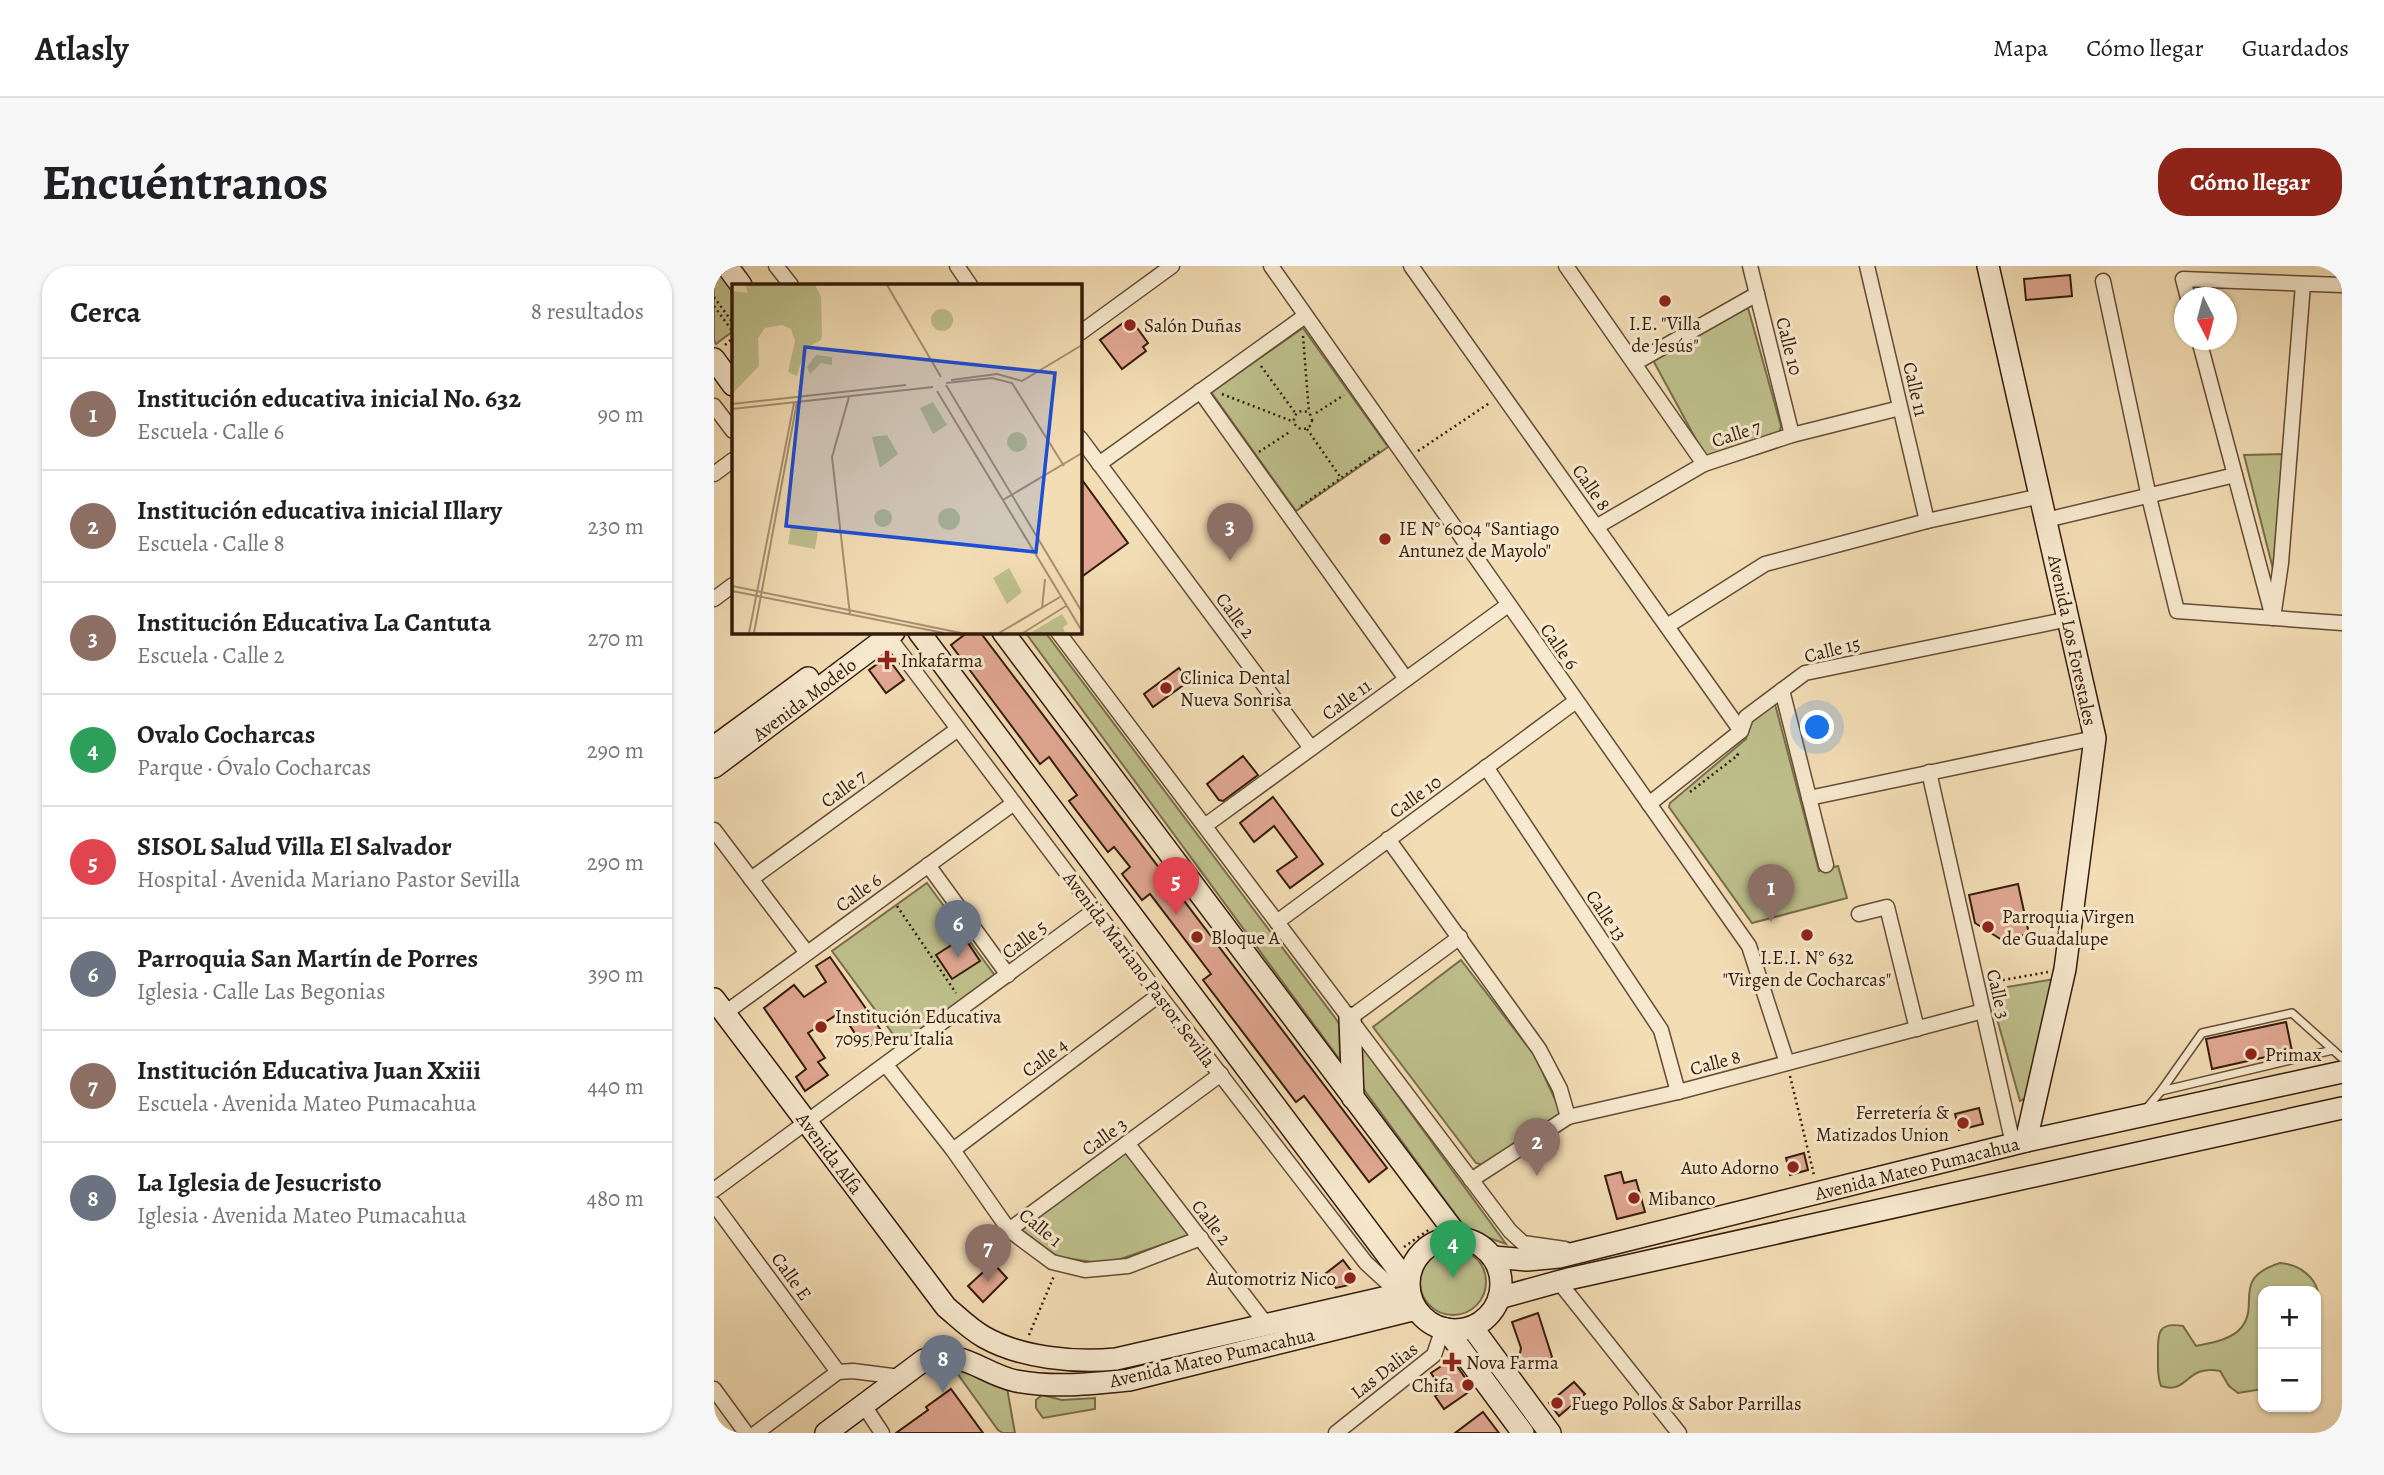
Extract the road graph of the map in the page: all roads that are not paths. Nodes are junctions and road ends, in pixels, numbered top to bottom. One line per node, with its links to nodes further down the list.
1 (727, 266): 12 (main road)
2 (776, 266): 13 (street)
3 (1172, 266): 20 (street)
4 (1271, 266): 19 (street, Calle 6)
5 (1411, 266): 40 (street, Calle 8)
6 (1566, 266): 23 (street)
7 (1750, 266): 18 (street, Calle 10)
8 (1867, 266): 27 (street, Calle 11)
9 (1988, 266): 36 (main road, Avenida Los Forestales)
10 (960, 267): 14 (street)
11 (2103, 281): 37 (street)
12 (740, 284)
13 (790, 284)
14 (969, 284)
15 (2303, 284): 16 (street); 17 (street); 44 (street)
16 (2342, 285)
17 (2185, 287)
18 (1757, 294): 23 (street); 29 (street, Calle 10)
19 (1305, 316): 25 (street); 43 (street, Calle 6)
20 (1082, 332)
21 (2202, 350): 35 (street)
22 (714, 359): 24 (main road)
23 (1635, 363): 33 (street)
24 (732, 384)
25 (1200, 391): 32 (street); 54 (street)
26 (714, 405): 28 (street)
27 (1900, 408): 29 (street, Calle 7); 39 (street, Calle 11)
28 (732, 430)
29 (1792, 435): 33 (street, Calle 7)
30 (1082, 441): 32 (street, Calle 2)
31 (732, 461): 34 (street)
32 (1099, 464): 61 (street, Calle 2)
33 (1704, 464): 40 (street, Calle 7)
34 (714, 474)
35 (2235, 475): 37 (street); 44 (street)
36 (2041, 496): 38 (main road, Avenida Los Forestales); 39 (street)
37 (2149, 497): 38 (street); 44 (street)
38 (2046, 520): 45 (main road, Avenida Los Forestales)
39 (1927, 522): 47 (street)
40 (1597, 527): 47 (street, Calle 8)
41 (732, 586): 42 (street)
42 (714, 599)
43 (1508, 605): 54 (street, Calle 11); 56 (street, Calle 6)
44 (2273, 618): 46 (street)
45 (2069, 619): 55 (street, Calle 15); 59 (main road, Avenida Los Forestales)
46 (2342, 623)
47 (1667, 626): 58 (street, Calle 8)
48 (884, 634): 60 (main road, Avenida Modelo)
49 (884, 634): 62 (main road, Avenida Modelo)
50 (886, 634): 57 (street, Avenida Mariano Pastor Sevilla)
51 (920, 634): 110 (main road, Avenida Mariano Pastor Sevilla)
52 (1005, 634): 93 (main road)
53 (1060, 634): 68 (street)
54 (1406, 680): 61 (street, Calle 11)
55 (1782, 690): 58 (street, Calle 15); 65 (street)
56 (1576, 701): 63 (street, Calle 10); 67 (street, Calle 6)
57 (958, 729): 66 (street, Avenida Mariano Pastor Sevilla); 73 (street, Calle 7)
58 (1741, 731): 67 (street, Calle 15)
59 (2095, 738): 64 (street); 98 (main road, Avenida Los Forestales)
60 (714, 747)
61 (1311, 748): 68 (street, Calle 11)
62 (714, 767)
63 (1486, 767): 70 (street, Calle 10); 92 (street, Calle 13)
64 (1929, 772): 65 (street); 82 (street, Calle 3)
65 (1808, 798): 72 (street)
66 (1014, 803): 71 (street, Calle 6); 74 (street, Avenida Mariano Pastor Sevilla)
67 (1648, 804): 87 (street, Calle 6)
68 (1206, 825): 76 (street)
69 (714, 830): 73 (street)
70 (1388, 839): 76 (street, Calle 10); 77 (street)
71 (928, 865): 78 (street, Calle 6); 79 (street)
72 (1826, 865)
73 (751, 878): 78 (street)
74 (1095, 911): 79 (street, Calle 5); 80 (street, Avenida Mariano Pastor Sevilla)
75 (1859, 914): 84 (street)
76 (1277, 922): 83 (street)
77 (1460, 937): 83 (street); 96 (street)
78 (807, 953): 81 (street, Calle 6)
79 (1008, 975): 88 (street, Calle 5)
80 (1159, 995): 90 (street, Avenida Mariano Pastor Sevilla); 100 (street, Calle 4)
81 (719, 1006): 97 (main road, Avenida Alfa)
82 (1983, 1011): 84 (street, Calle 8); 98 (street, Calle 3)
83 (1350, 1018): 93 (main road); 101 (street)
84 (1917, 1029): 87 (street, Calle 8)
85 (2333, 1050): 86 (lane); 91 (lane); 91 (lane)
86 (2342, 1058)
87 (1787, 1063): 92 (street, Calle 8)
88 (886, 1065): 97 (street, Calle 5); 100 (street, Calle 1)
89 (2342, 1072): 95 (main road, Avenida Mateo Pumacahua)
90 (1221, 1074): 99 (street, Calle 3); 110 (street, Avenida Mariano Pastor Sevilla)
91 (2161, 1091): 95 (lane)
92 (1678, 1092): 96 (street, Calle 8)
93 (1353, 1098): 106 (main road)
94 (2342, 1108): 109 (main road, Avenida Mateo Pumacahua)
95 (2140, 1116): 98 (main road, Avenida Mateo Pumacahua)
96 (1568, 1117): 101 (street, Calle 8)
97 (808, 1124): 102 (street); 112 (main road, Avenida Alfa)
98 (2020, 1142): 107 (main road, Avenida Mateo Pumacahua)
99 (1127, 1143): 104 (street, Calle 3); 105 (street, Calle 2)
100 (953, 1150): 104 (street, Calle 1)
101 (1471, 1181): 107 (street)
102 (714, 1190)
103 (714, 1203): 116 (street, Calle E)
104 (1009, 1230): 105 (street, Calle 1)
105 (1200, 1238): 113 (street, Calle 2)
106 (1459, 1238): 108 (main road); 110 (main road)
107 (1584, 1251): 108 (main road, Avenida Mateo Pumacahua)
108 (1493, 1257): 111 (main road)
109 (1559, 1282): 111 (main road, Avenida Mateo Pumacahua); 127 (street)
110 (1410, 1294): 113 (main road, Avenida Mateo Pumacahua); 115 (main road); 117 (main road, Avenida Mateo Pumacahua)
111 (1499, 1298): 114 (main road)
112 (946, 1307): 113 (main road, Avenida Mateo Pumacahua)
113 (1266, 1324)
114 (1472, 1326): 115 (main road); 126 (main road)
115 (1444, 1329): 124 (street, Las Dalias); 125 (main road)
116 (838, 1372): 117 (street); 121 (street)
117 (900, 1377): 119 (main road, Avenida Mateo Pumacahua)
118 (714, 1389): 120 (street)
119 (863, 1404): 122 (main road, Avenida Mateo Pumacahua); 123 (street)
120 (746, 1433)
121 (757, 1433)
122 (826, 1433)
123 (882, 1433)
124 (1336, 1433)
125 (1523, 1433)
126 (1550, 1433)
127 (1679, 1433)

